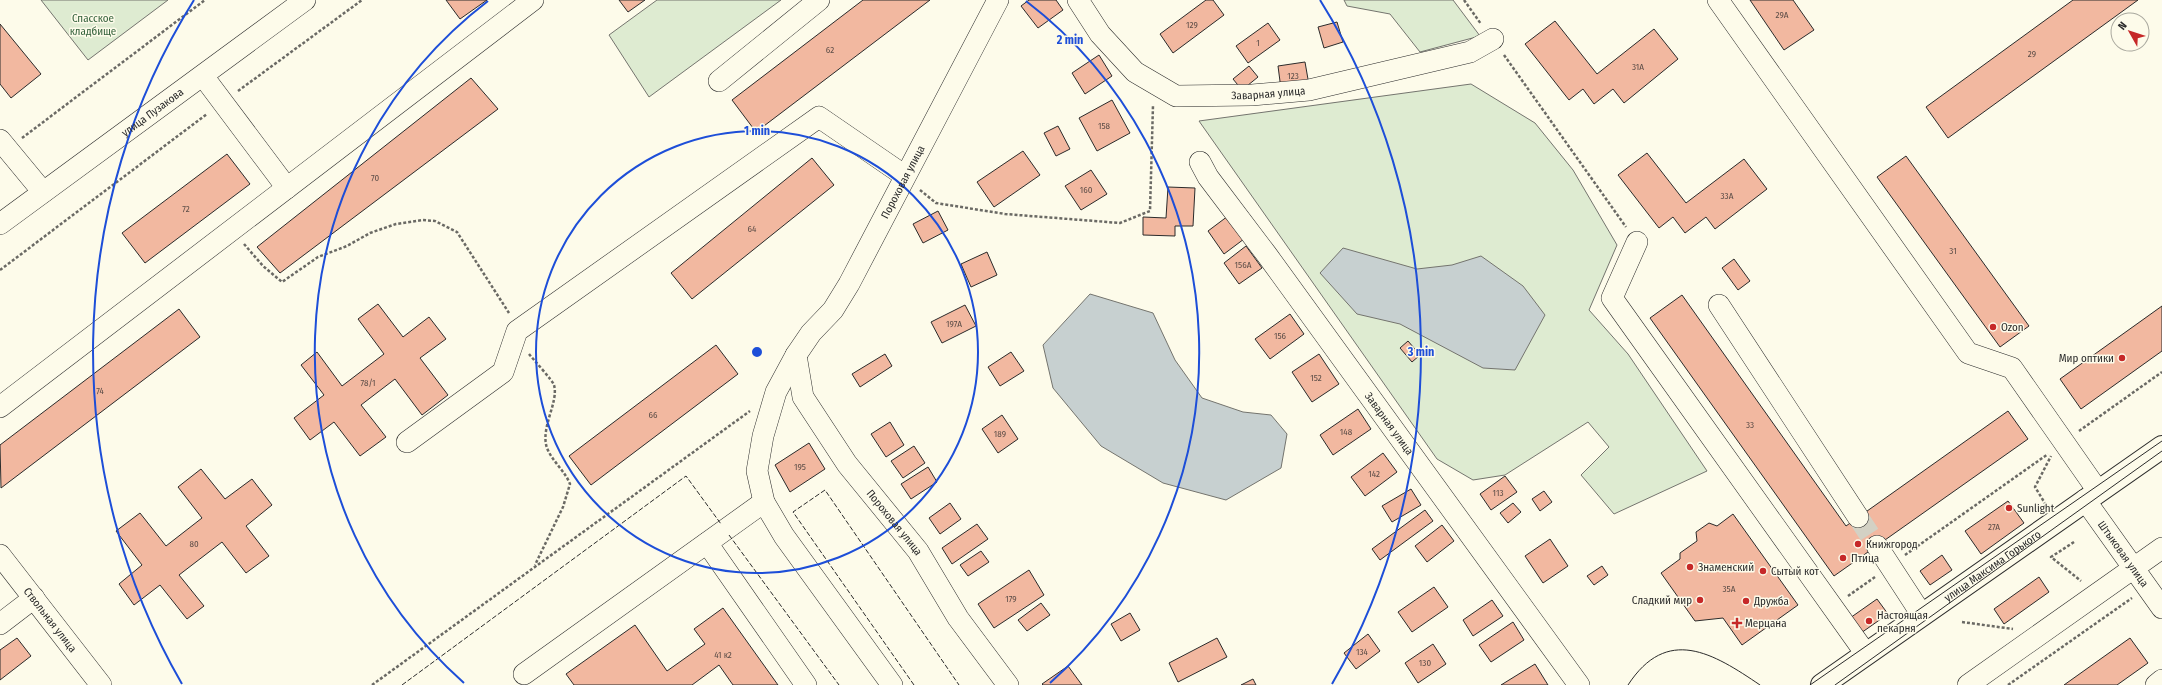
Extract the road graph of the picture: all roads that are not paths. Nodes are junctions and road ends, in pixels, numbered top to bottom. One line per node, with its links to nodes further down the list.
1 (305, 0): 8 (street, улица Пузакова)
2 (533, 0): 13 (street)
3 (819, 0): 9 (street)
4 (998, 0): 12 (street, Пороховая улица)
5 (1078, 0): 7 (street, Заварная улица)
6 (1718, 0): 22 (street, Штыковая улица)
7 (1493, 39)
8 (203, 76): 13 (street); 14 (street, улица Пузакова)
9 (719, 81)
10 (4, 145): 14 (street)
11 (1200, 162): 41 (street, Заварная улица)
12 (905, 176): 18 (street, Пороховая улица); 20 (street)
13 (287, 188): 19 (street)
14 (43, 192): 15 (street, улица Пузакова)
15 (0, 224)
16 (1637, 242): 34 (street)
17 (1719, 305): 24 (street)
18 (796, 355): 23 (street, Пороховая улица); 40 (street, Пороховая улица)
19 (0, 407)
20 (407, 442)
21 (2162, 447): 22 (main road, улица Максима Горького)
22 (2091, 496): 29 (street, Штыковая улица); 32 (main road, улица Максима Горького)
23 (764, 502): 25 (street); 39 (street, Пороховая улица)
24 (1858, 517)
25 (707, 544): 35 (street); 38 (street)
26 (1877, 546): 32 (street)
27 (2162, 548): 29 (street)
28 (0, 554): 30 (street, Ствольная улица)
29 (2133, 568): 31 (street, Штыковая улица); 43 (street)
30 (34, 598): 33 (street); 37 (street, Ствольная улица)
31 (2162, 608)
32 (1922, 614): 34 (main road, улица Максима Горького)
33 (0, 624)
34 (1866, 654): 42 (main road, улица Максима Горького)
35 (524, 674)
36 (2162, 680): 44 (street)
37 (101, 685)
38 (806, 685)
39 (892, 685)
40 (1008, 685)
41 (1579, 685)
42 (1822, 685)
43 (1968, 685)
44 (2156, 685)

